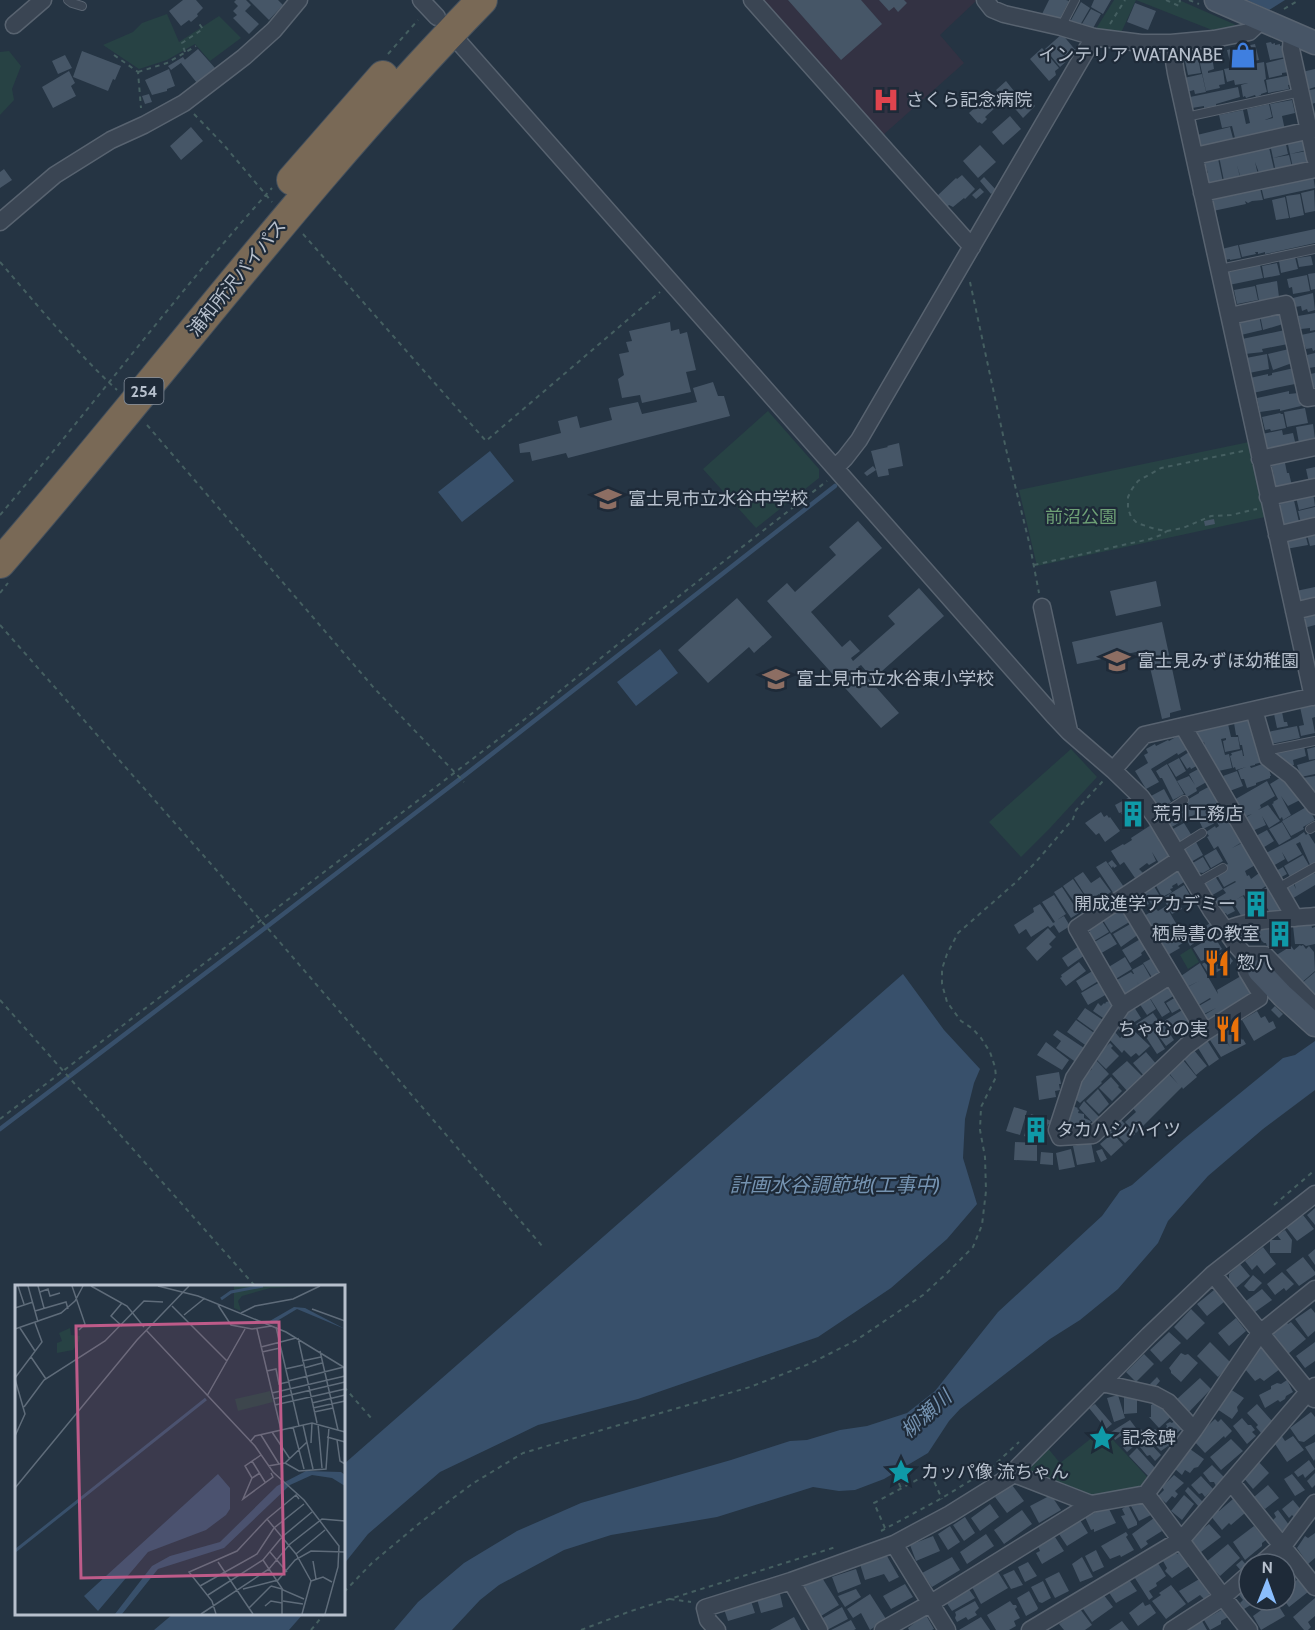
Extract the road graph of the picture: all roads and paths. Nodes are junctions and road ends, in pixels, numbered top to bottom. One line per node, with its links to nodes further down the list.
1 (43, 0): 18 (street)
2 (68, 0): 13 (lane)
3 (482, 0): 15 (highway, 浦和所沢バイパス / 254)
4 (985, 0): 19 (street)
5 (1075, 0): 19 (lane)
6 (1125, 0): 21 (path)
7 (1166, 0): 8 (path)
8 (1180, 0)
9 (1216, 0): 16 (main road)
10 (1299, 0): 14 (path)
11 (295, 1): 29 (street)
12 (754, 1): 39 (street)
13 (82, 6)
14 (1283, 10)
15 (440, 12): 37 (highway, 浦和所沢バイパス / 254); 44 (street)
16 (1262, 20): 20 (main road); 22 (street)
17 (197, 21): 25 (path)
18 (14, 25)
19 (1061, 27): 21 (street)
20 (1292, 33): 23 (main road); 28 (street)
21 (1096, 38): 22 (street); 39 (street)
22 (1172, 43): 30 (street)
23 (1315, 43)
24 (196, 46): 25 (path)
25 (185, 52): 27 (path)
26 (114, 54): 27 (path)
27 (138, 72): 31 (path)
28 (1300, 92): 30 (lane); 32 (street)
29 (184, 103): 31 (street); 37 (path)
30 (1186, 117): 33 (street)
31 (144, 125): 38 (street)
32 (1312, 130): 33 (street); 34 (street)
33 (1195, 156): 36 (street)
34 (1315, 158)
35 (1315, 169): 36 (street)
36 (1202, 193): 42 (street)
37 (275, 200): 44 (path); 46 (highway, 浦和所沢バイパス / 254); 46 (path)
38 (0, 222)
39 (972, 247): 50 (street)
40 (1315, 249): 42 (lane)
41 (0, 262): 46 (path)
42 (1220, 269): 45 (street)
43 (968, 275): 59 (path)
44 (671, 283): 50 (street)
45 (1230, 316): 47 (street); 49 (street)
46 (119, 393): 53 (path); 56 (highway, 浦和所沢バイパス / 254); 58 (highway, 浦和所沢バイパス / 254); 71 (path)
47 (1315, 397)
48 (1315, 447): 49 (street)
49 (1259, 454): 52 (street); 55 (path)
50 (841, 473): 67 (street); 71 (path)
51 (1315, 487): 52 (street)
52 (1269, 501): 55 (path); 57 (street)
53 (0, 515)
54 (1315, 526): 57 (street)
55 (1167, 531): 59 (path)
56 (0, 534)
57 (1277, 535): 62 (street)
58 (0, 563)
59 (1034, 565): 61 (path)
60 (1315, 606): 62 (street)
61 (1042, 607): 67 (street)
62 (1294, 611): 64 (street)
63 (0, 626): 85 (path)
64 (1314, 696): 65 (street)
65 (1254, 710): 66 (street); 69 (street)
66 (1184, 726): 70 (street); 81 (street)
67 (1070, 732): 70 (street)
68 (1315, 741): 69 (lane)
69 (1266, 751): 74 (street)
70 (1113, 770): 75 (street); 123 (path)
71 (455, 772): 72 (path); 85 (path)
72 (464, 782)
73 (1184, 800): 75 (lane)
74 (1315, 806)
75 (1156, 818): 77 (street)
76 (1202, 833): 77 (lane)
77 (1177, 854): 80 (street); 82 (street)
78 (1315, 867): 81 (lane)
79 (1222, 868): 80 (lane)
80 (1195, 884): 86 (street)
81 (1278, 888): 84 (street)
82 (1124, 897): 88 (street); 90 (street)
83 (1315, 916): 84 (street)
84 (1295, 918): 86 (street)
85 (261, 921): 94 (path); 97 (path)
86 (1226, 930): 87 (street)
87 (1252, 963): 91 (street); 92 (main road); 93 (street)
88 (1171, 975): 90 (street); 93 (street)
89 (0, 1000): 94 (path)
90 (1122, 1006): 93 (street)
91 (1315, 1007)
92 (1315, 1025)
93 (1205, 1032)
94 (63, 1071): 95 (path); 99 (path)
95 (0, 1119)
96 (1315, 1194): 98 (street)
97 (543, 1247)
98 (1212, 1274): 101 (street); 102 (street)
99 (253, 1285)
100 (1315, 1289): 101 (street)
101 (1260, 1333): 104 (street); 106 (street)
102 (1102, 1383): 106 (street); 107 (street)
103 (345, 1388): 105 (path)
104 (1313, 1393): 109 (street)
105 (372, 1419)
106 (1194, 1430): 111 (street)
107 (1014, 1474): 113 (street); 115 (street)
108 (895, 1475): 110 (path)
109 (1232, 1482): 116 (street); 117 (street)
110 (901, 1488): 115 (path); 115 (path)
111 (1146, 1494): 113 (street); 116 (street)
112 (1315, 1503): 117 (street)
113 (1091, 1504): 126 (street)
114 (877, 1533): 115 (path)
115 (890, 1536): 120 (street); 126 (street)
116 (1182, 1539): 124 (street); 135 (street)
117 (1282, 1546): 119 (street); 122 (street)
118 (837, 1547): 125 (path)
119 (1275, 1552)
120 (791, 1581): 127 (street); 132 (street)
121 (1237, 1584): 124 (street)
122 (1315, 1587)
123 (345, 1591)
124 (1222, 1597): 136 (street); 137 (street)
125 (668, 1599): 127 (path); 130 (path)
126 (931, 1603): 133 (street); 134 (street)
127 (705, 1608): 131 (street)
128 (323, 1615): 129 (path)
129 (311, 1630)
130 (580, 1630)
131 (717, 1630)
132 (819, 1630)
133 (883, 1630)
134 (947, 1630)
135 (1030, 1630)
136 (1172, 1630)
137 (1249, 1630)

